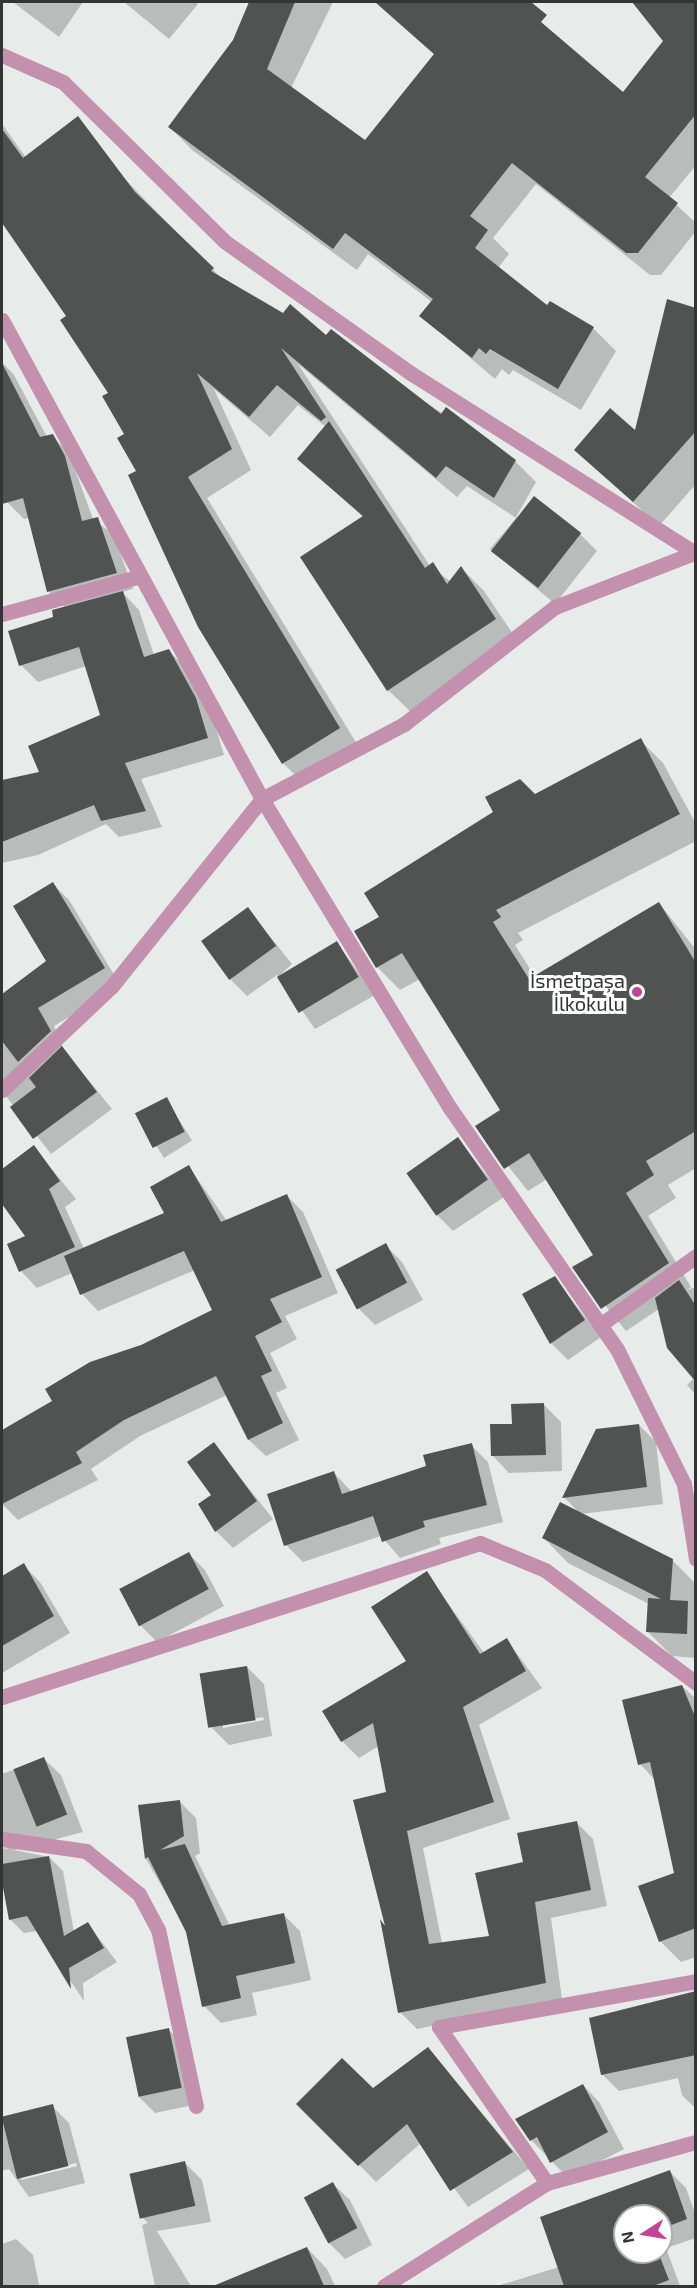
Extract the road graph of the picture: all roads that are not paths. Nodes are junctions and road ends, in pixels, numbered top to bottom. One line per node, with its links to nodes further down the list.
1 (2, 55): 3 (street)
2 (2, 320): 4 (street)
3 (695, 552): 6 (street)
4 (141, 576): 5 (street); 6 (street)
5 (2, 614)
6 (262, 799): 7 (street); 9 (street)
7 (2, 1090)
8 (696, 1256): 9 (street)
9 (600, 1325): 10 (street)
10 (696, 1559)
11 (696, 1683): 12 (street)
12 (2, 1696)
13 (2, 1839): 15 (street)
14 (696, 1981): 17 (street)
15 (196, 2106)
16 (696, 2142): 17 (street)
17 (546, 2183): 18 (street)
18 (384, 2286)

